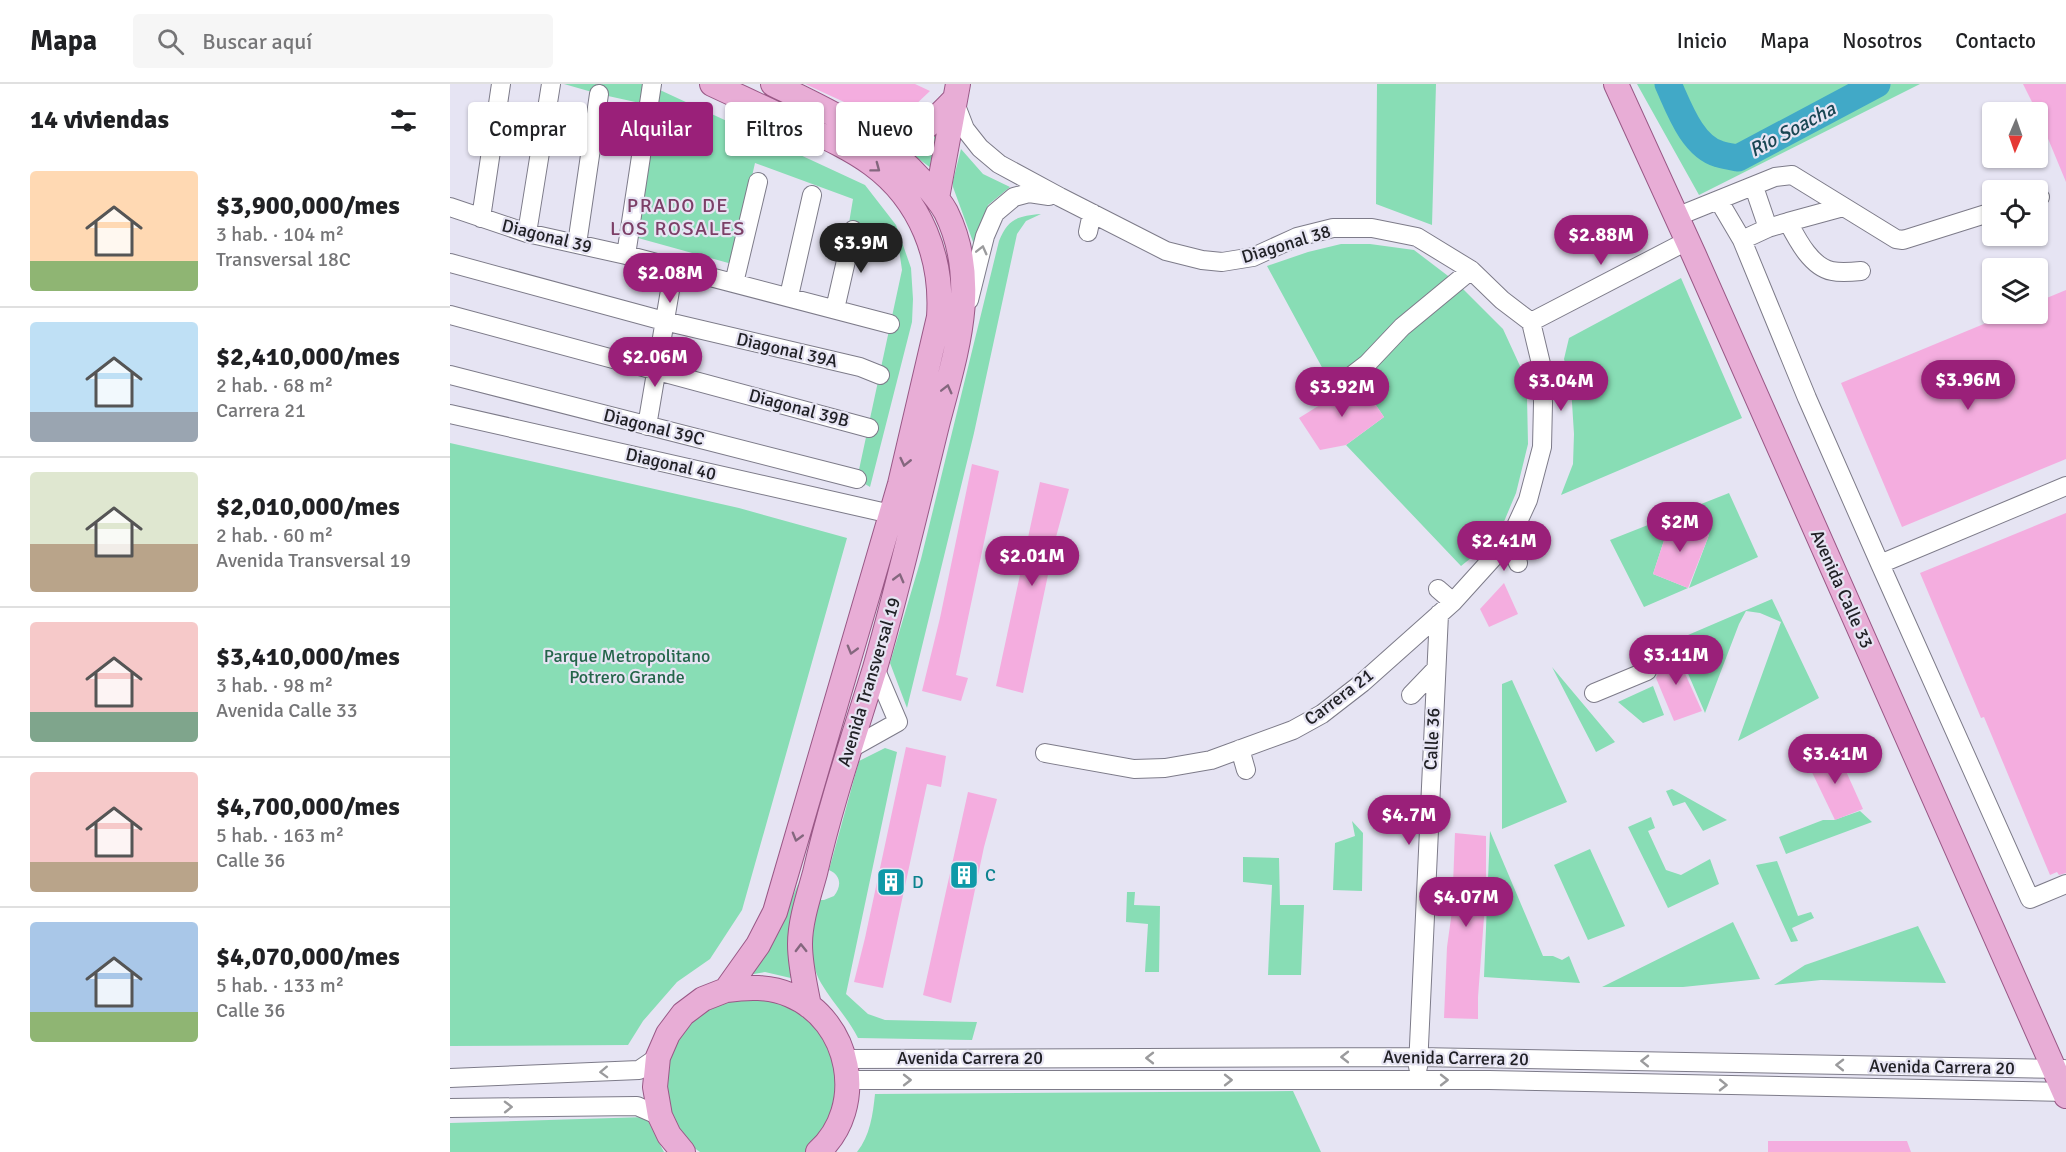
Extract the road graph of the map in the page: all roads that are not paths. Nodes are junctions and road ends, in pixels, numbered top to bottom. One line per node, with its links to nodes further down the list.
1 (501, 84): 23 (street)
2 (551, 84): 28 (street)
3 (652, 84): 32 (street)
4 (712, 84): 54 (main road, Avenida Transversal 19, one-way to 54)
5 (773, 84): 9 (main road, Avenida Transversal 19)
6 (1616, 84): 22 (main road, Avenida Calle 33)
7 (956, 92): 10 (main road); 15 (street, Diagonal 38); 16 (main road)
8 (599, 94): 31 (street)
9 (836, 115)
10 (934, 116)
11 (897, 156): 16 (main road, Avenida Transversal 19)
12 (758, 182): 37 (street)
13 (1754, 187): 17 (street); 19 (street); 25 (street)
14 (812, 195): 38 (street)
15 (1060, 197): 20 (street, Diagonal 38); 44 (street, Diagonal 38, one-way to 15)
16 (937, 198): 44 (main road, Avenida Transversal 19)
17 (1719, 201): 22 (street); 29 (street)
18 (450, 207): 23 (street, Diagonal 39)
19 (1844, 207): 21 (street); 24 (street)
20 (1092, 213): 27 (street); 35 (street, Diagonal 38)
21 (1982, 215)
22 (1677, 217): 30 (main road, Avenida Calle 33)
23 (481, 218): 28 (street, Diagonal 39)
24 (1788, 222): 25 (street); 36 (street)
25 (1768, 228): 29 (street)
26 (853, 231): 39 (street)
27 (1088, 232)
28 (527, 233): 31 (street, Diagonal 39)
29 (1742, 240): 57 (street)
30 (1687, 241): 42 (street); 77 (main road, Avenida Calle 33)
31 (577, 244): 32 (street, Diagonal 39)
32 (626, 255): 34 (street, Diagonal 39)
33 (450, 263): 41 (street, Diagonal 39A)
34 (674, 267): 37 (street, Diagonal 39); 41 (street)
35 (1472, 270): 42 (street, Diagonal 38); 48 (street)
36 (1861, 272)
37 (734, 283): 38 (street, Diagonal 39)
38 (789, 296): 39 (street, Diagonal 39)
39 (835, 309): 43 (street, Diagonal 39)
40 (450, 315): 45 (street, Diagonal 39B)
41 (664, 321): 45 (street); 47 (street, Diagonal 39A)
42 (1531, 322): 55 (street, Carrera 21)
43 (890, 324)
44 (962, 327): 60 (main road, Avenida Transversal 19, one-way to 44)
45 (656, 369): 50 (street); 51 (street, Diagonal 39B)
46 (450, 375): 50 (street, Diagonal 39C)
47 (880, 375)
48 (1350, 377)
49 (450, 414): 54 (street, Diagonal 40)
50 (647, 426): 52 (street, Diagonal 39C)
51 (869, 428)
52 (857, 479)
53 (2066, 486): 57 (street)
54 (891, 514): 70 (main road, Avenida Transversal 19, one-way to 70)
55 (1510, 539): 56 (street); 59 (street, Carrera 21)
56 (1518, 563)
57 (1880, 564): 69 (street)
58 (1438, 589): 59 (street)
59 (1446, 608): 61 (street, Calle 36); 65 (street, Carrera 21)
60 (874, 668): 66 (main road, Avenida Transversal 19); 66 (street)
61 (1435, 669): 64 (street); 73 (street, Calle 36)
62 (1647, 671): 63 (street)
63 (1594, 693)
64 (1411, 695)
65 (1240, 749): 67 (street, Carrera 21); 68 (street)
66 (848, 750): 71 (main road, Avenida Transversal 19, one-way to 66)
67 (1045, 753)
68 (1246, 770)
69 (2066, 884)
70 (726, 990): 71 (main road); 72 (main road)
71 (809, 1006): 74 (main road)
72 (658, 1057): 75 (street, one-way to 75); 79 (main road)
73 (1418, 1057): 74 (street, Avenida Carrera 20, one-way to 74); 76 (street, Calle 36); 77 (street, Avenida Carrera 20, one-way to 73)
74 (847, 1070): 76 (street, Avenida Carrera 20, one-way to 76); 81 (main road)
75 (450, 1078)
76 (1418, 1080): 77 (street, Avenida Carrera 20, one-way to 77)
77 (2063, 1083)
78 (450, 1108): 79 (street, one-way to 79)
79 (660, 1116): 80 (main road)
80 (683, 1152)
81 (818, 1152)

